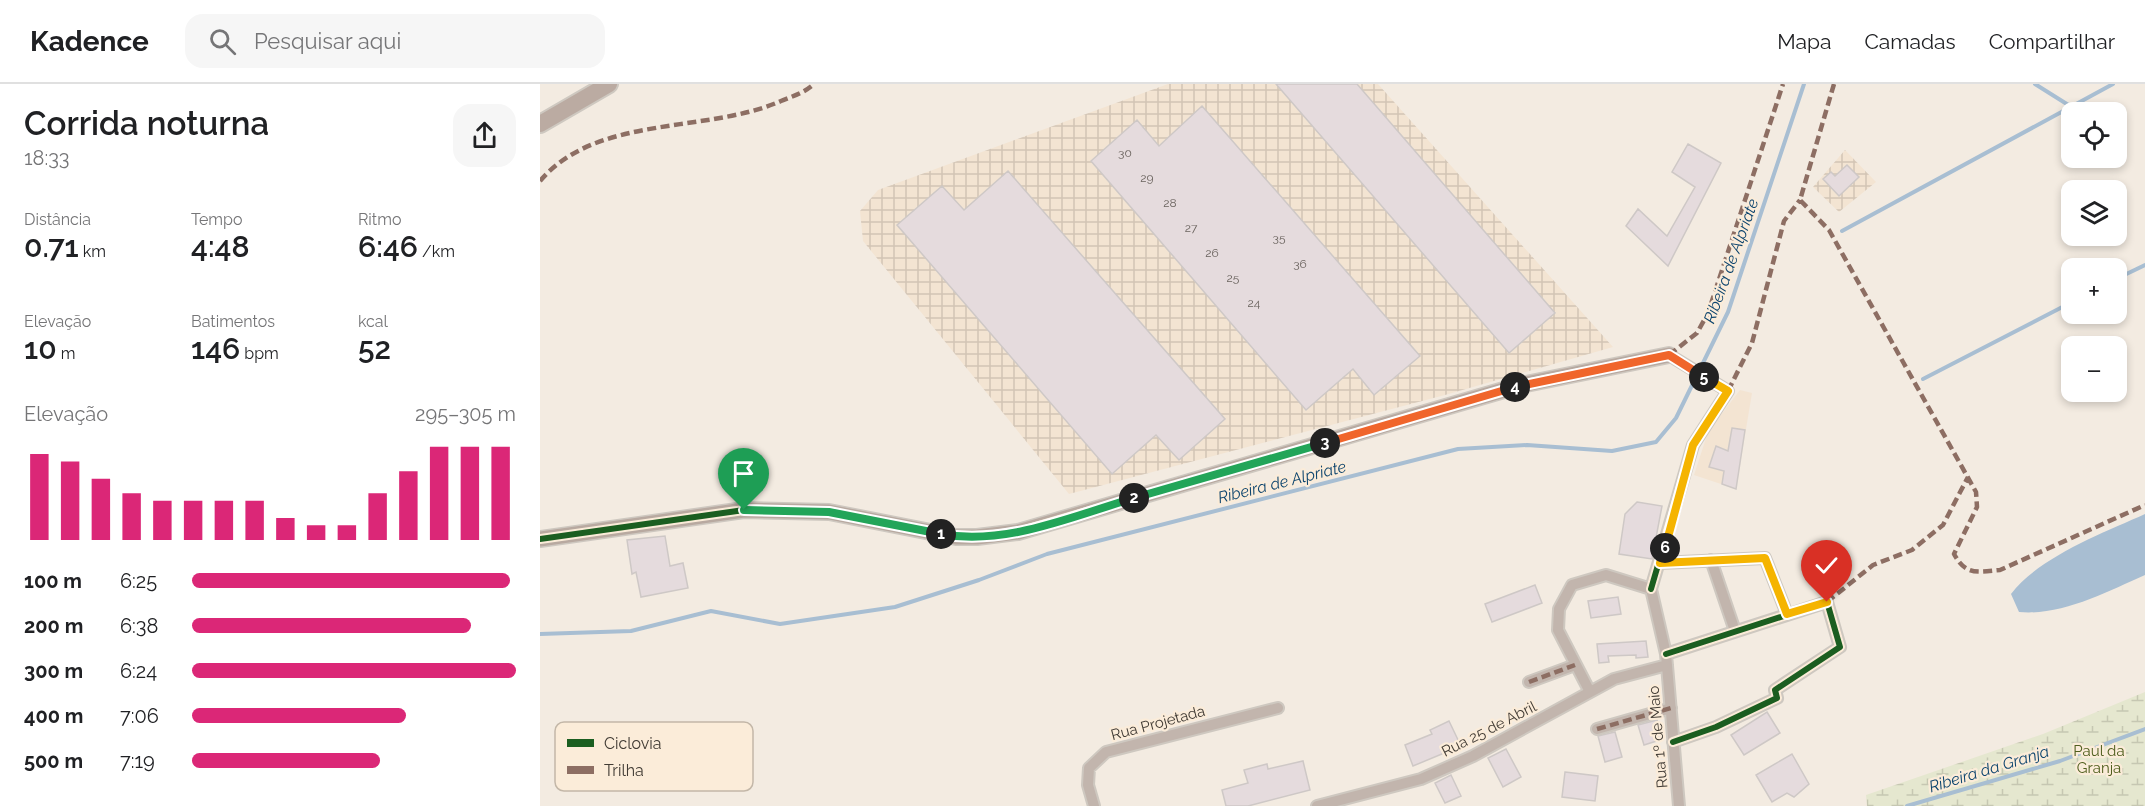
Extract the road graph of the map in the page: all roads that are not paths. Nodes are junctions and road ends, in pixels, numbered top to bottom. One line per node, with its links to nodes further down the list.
1 (587, 84): 3 (main road)
2 (609, 84): 4 (main road)
3 (540, 112)
4 (540, 124)
5 (1669, 355): 6 (street); 8 (street)
6 (540, 539)
7 (1712, 560): 8 (street); 10 (street); 11 (street)
8 (1660, 563): 9 (street)
9 (1651, 589): 12 (street); 13 (street)
10 (1787, 614): 11 (street, Rua 25 de Abril); 19 (street, Rua 25 de Abril)
11 (1735, 631): 12 (street, Rua 25 de Abril)
12 (1667, 659): 15 (street, Rua 25 de Abril); 17 (street, Rua 1º de Maio)
13 (1575, 664): 14 (street); 15 (street)
14 (1529, 682)
15 (1590, 692): 21 (street, Rua 25 de Abril)
16 (1278, 708): 20 (street, Rua Projetada)
17 (1671, 708): 18 (street); 19 (street, Rua 1º de Maio)
18 (1597, 729)
19 (1673, 742): 22 (street, Rua 1º de Maio)
20 (1094, 806)
21 (1317, 806)
22 (1679, 806)

